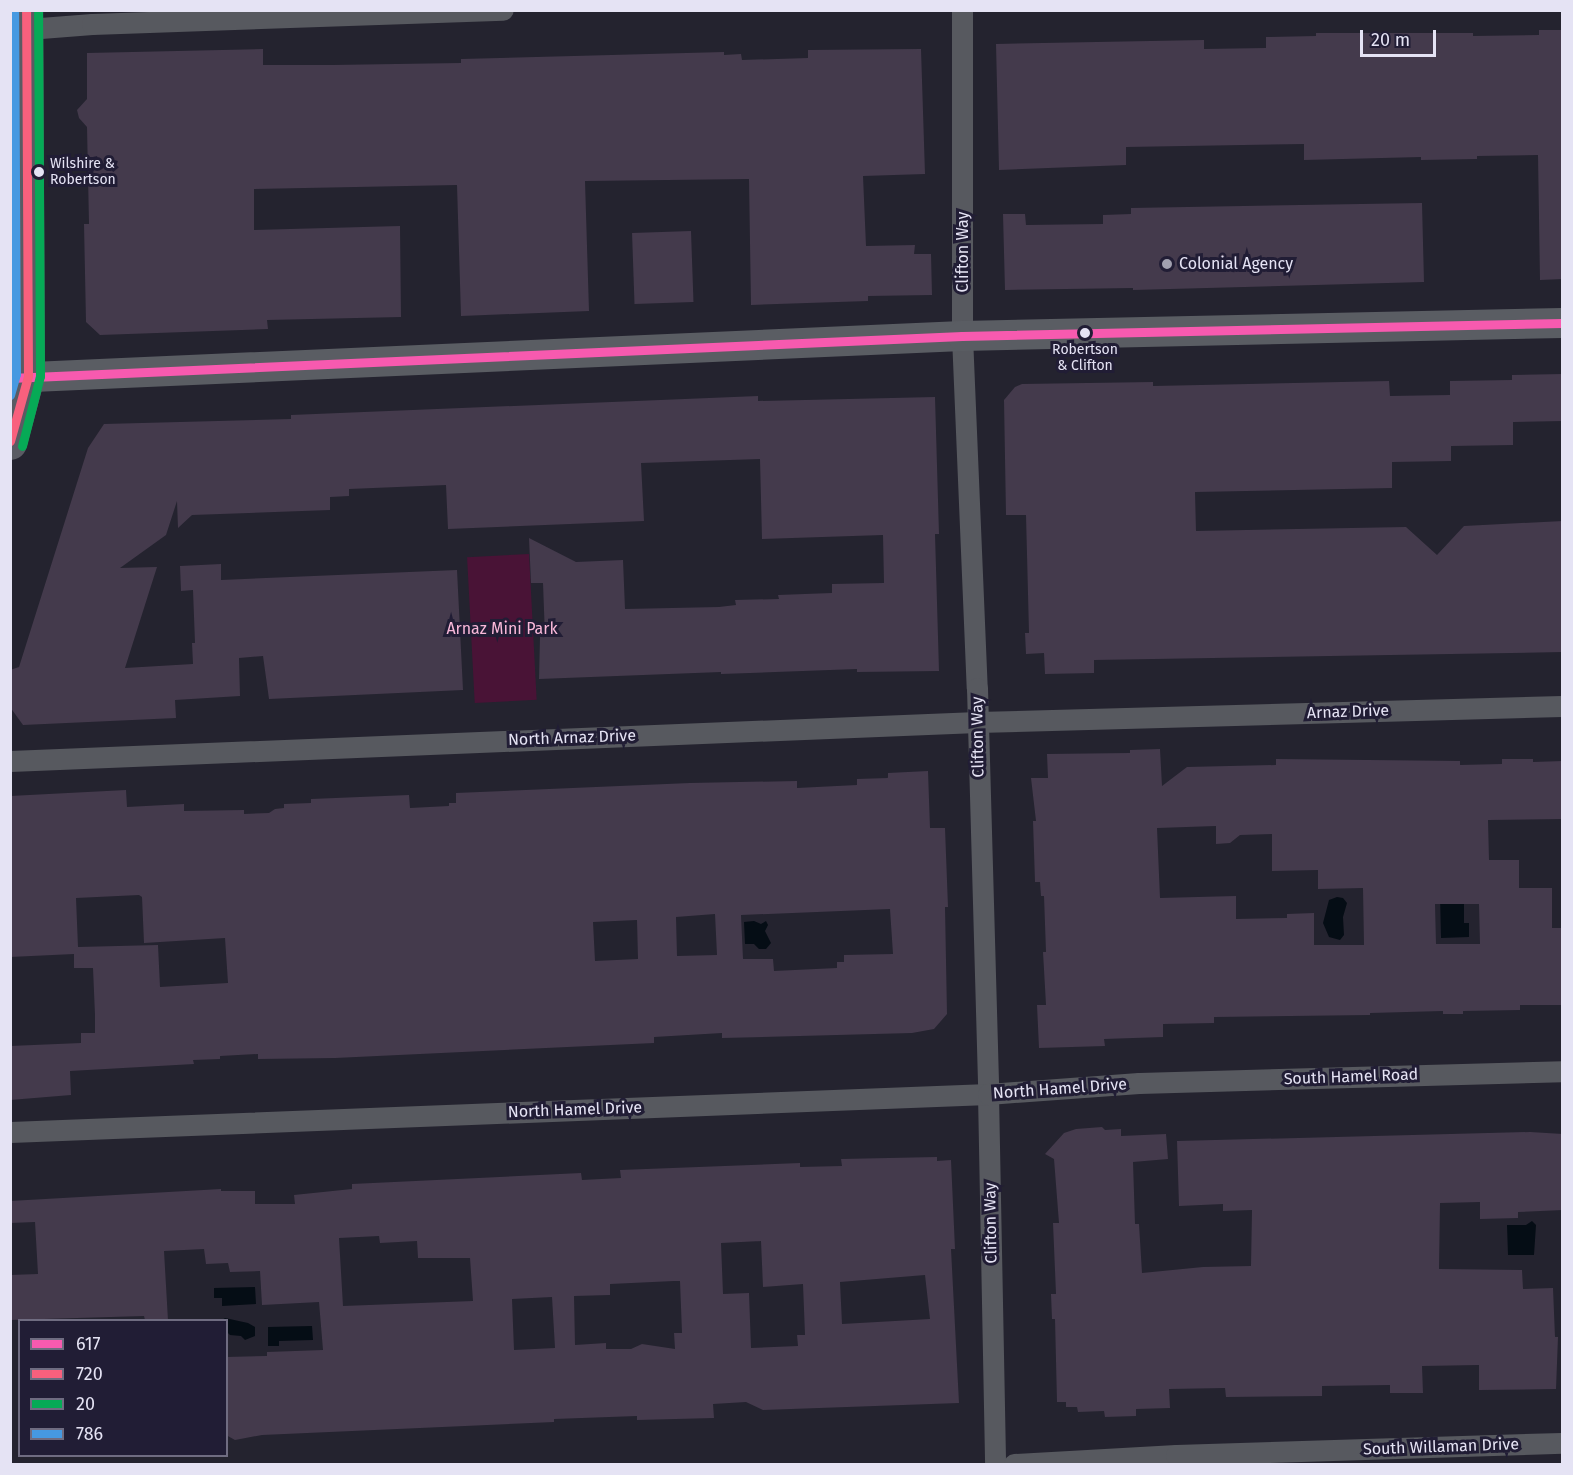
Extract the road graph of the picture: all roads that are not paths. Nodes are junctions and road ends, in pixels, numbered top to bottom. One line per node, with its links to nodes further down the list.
1 (503, 10): 3 (street)
2 (962, 10): 5 (street, Clifton Way)
3 (21, 23): 6 (main road)
4 (1563, 324): 5 (main road)
5 (963, 336): 6 (main road); 10 (street, Clifton Way)
6 (19, 377): 7 (main road)
7 (10, 443)
8 (1563, 706): 9 (street, Arnaz Drive)
9 (1133, 717): 10 (street, North Arnaz Drive)
10 (977, 722): 11 (street, North Arnaz Drive); 14 (street, Clifton Way)
11 (10, 761)
12 (1563, 1071): 13 (street, South Hamel Road)
13 (1139, 1083): 14 (street, North Hamel Drive)
14 (988, 1094): 15 (street, North Hamel Drive); 17 (street, Clifton Way)
15 (10, 1132)
16 (1563, 1443): 18 (street, South Willaman Drive)
17 (994, 1464)
18 (1014, 1464)

